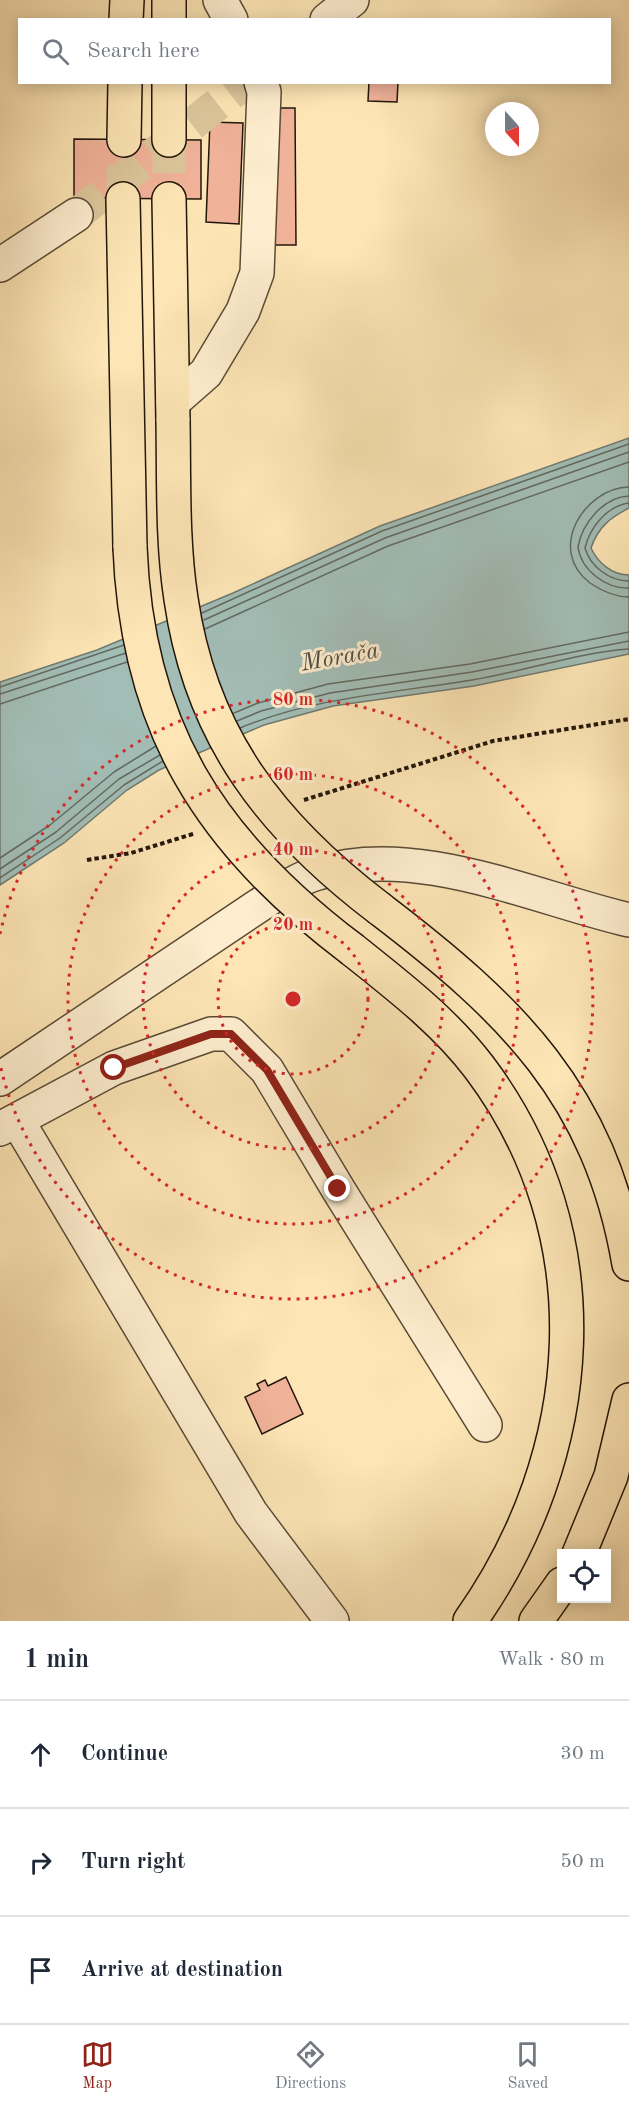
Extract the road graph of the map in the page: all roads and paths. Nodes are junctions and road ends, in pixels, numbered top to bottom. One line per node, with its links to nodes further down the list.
1 (127, 0): 5 (highway)
2 (169, 0): 6 (highway)
3 (220, 0): 7 (street)
4 (352, 0): 8 (street)
5 (126, 18)
6 (169, 18)
7 (230, 18)
8 (330, 18)
9 (125, 84): 12 (highway)
10 (169, 84): 13 (highway)
11 (261, 84): 18 (street)
12 (124, 140)
13 (169, 140)
14 (123, 199): 31 (highway, bridge)
15 (169, 199): 18 (highway)
16 (75, 216): 17 (street)
17 (0, 265)
18 (173, 411): 26 (highway, bridge)
19 (629, 719): 20 (path)
20 (301, 800)
21 (199, 832): 22 (path)
22 (87, 860)
23 (629, 920): 24 (street)
24 (0, 1079)
25 (8, 1124): 28 (street); 32 (street)
26 (629, 1264)
27 (629, 1400): 29 (highway)
28 (485, 1425)
29 (581, 1549)
30 (557, 1590): 33 (highway)
31 (478, 1610)
32 (332, 1621)
33 (536, 1621)

